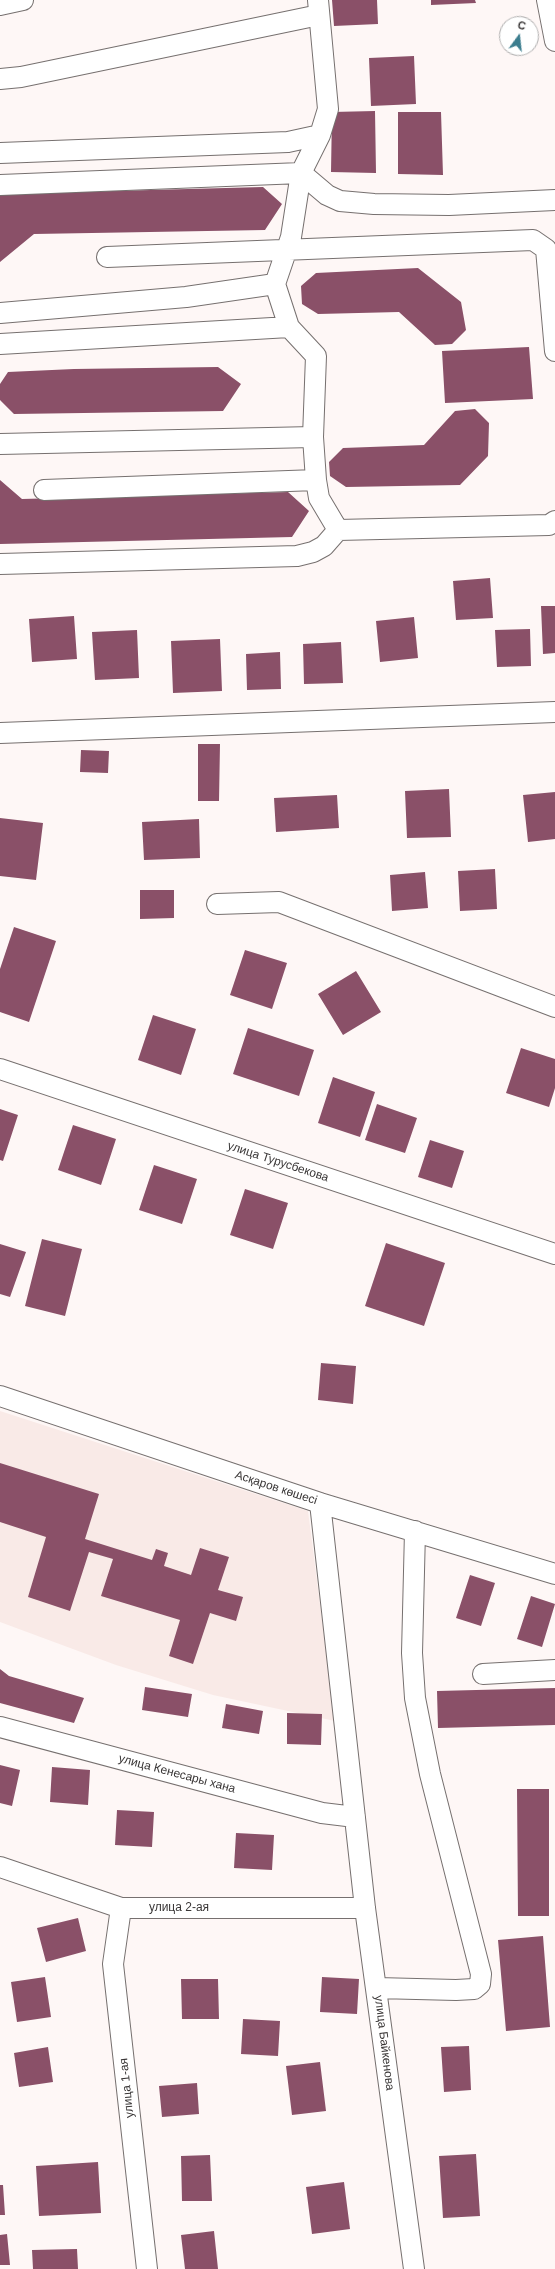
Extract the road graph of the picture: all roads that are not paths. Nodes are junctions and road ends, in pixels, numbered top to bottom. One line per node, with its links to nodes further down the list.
1 (23, 0): 3 (street)
2 (547, 0): 5 (street)
3 (0, 5)
4 (319, 8): 6 (street); 7 (street)
5 (555, 40)
6 (0, 79)
7 (320, 135): 8 (street); 9 (street)
8 (0, 153)
9 (301, 173): 10 (street); 11 (street); 12 (street)
10 (0, 185)
11 (555, 200)
12 (287, 250): 13 (street); 14 (street); 18 (street)
13 (107, 257)
14 (275, 284): 15 (street); 16 (street)
15 (0, 313)
16 (289, 327): 17 (street); 19 (street)
17 (0, 344)
18 (555, 351)
19 (313, 437): 20 (street); 21 (street)
20 (0, 444)
21 (316, 480): 22 (street); 24 (street)
22 (44, 490)
23 (555, 521): 24 (street)
24 (338, 530): 25 (street)
25 (0, 564)
26 (555, 712): 27 (street)
27 (0, 733)
28 (217, 904): 29 (street)
29 (555, 1007)
30 (0, 1069): 31 (street, улица Турусбекова)
31 (555, 1254)
32 (0, 1396): 33 (street, Асқаров көшесі)
33 (320, 1503): 34 (street, Асқаров көшесі); 39 (street, улица Байкенова)
34 (415, 1531): 35 (street, Асқаров көшесі); 43 (street)
35 (555, 1574)
36 (555, 1670): 37 (street)
37 (483, 1674)
38 (0, 1727): 39 (street, улица Кенесары хана)
39 (355, 1817): 42 (street, улица Байкенова)
40 (0, 1867): 41 (street, улица 2-ая)
41 (121, 1908): 42 (street, улица 2-ая); 44 (street, улица 1-ая)
42 (366, 1908): 43 (street, улица Байкенова)
43 (377, 1988): 45 (street, улица Байкенова)
44 (147, 2269)
45 (414, 2269)

